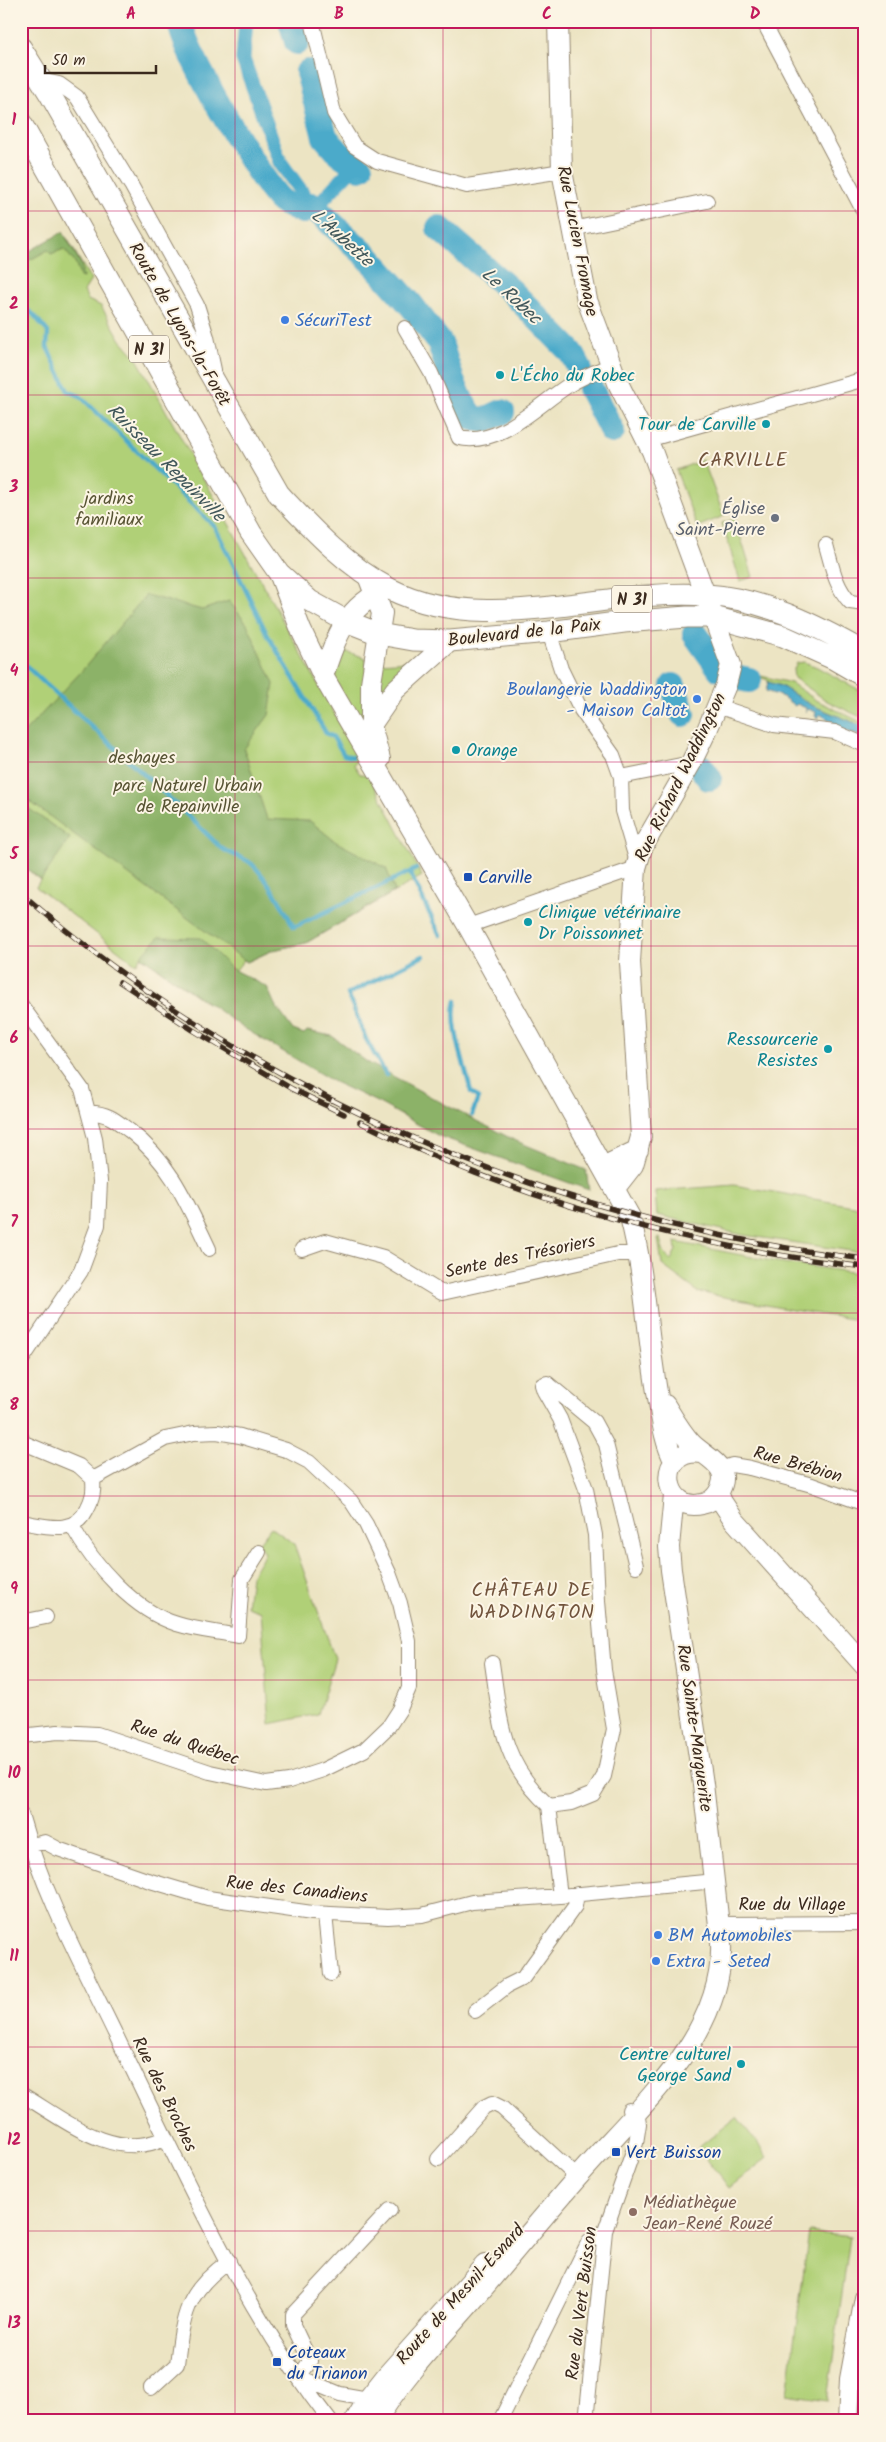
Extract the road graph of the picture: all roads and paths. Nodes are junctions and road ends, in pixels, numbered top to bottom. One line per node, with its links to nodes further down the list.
1 (312, 21): 6 (street)
2 (558, 21): 6 (main road, Rue Lucien Fromage)
3 (763, 21): 8 (street)
4 (21, 48): 16 (main road, Route de Lyons-la-Forêt / N 31)
5 (21, 123): 15 (main road, N 31)
6 (562, 171): 9 (main road, Rue Lucien Fromage)
7 (707, 201): 9 (street)
8 (865, 214)
9 (572, 229): 11 (main road, Rue Lucien Fromage)
10 (405, 328): 11 (street)
11 (610, 365): 13 (main road, Rue Lucien Fromage)
12 (865, 379): 13 (street)
13 (647, 440): 17 (main road, Rue Lucien Fromage)
14 (826, 545): 18 (street)
15 (279, 573): 20 (main road, Boulevard de la Paix / N 31); 25 (main road)
16 (378, 586): 17 (main road, Boulevard de la Paix / N 31); 20 (main road); 22 (main road)
17 (705, 594): 19 (main road, Rue Lucien Fromage); 24 (main road, Boulevard de la Paix / N 31)
18 (865, 604)
19 (713, 618): 21 (main road, Boulevard de la Paix / N 31); 26 (main road, Boulevard de la Paix / N 31); 27 (main road, Rue Richard Waddington)
20 (346, 621): 22 (main road, Boulevard de la Paix / N 31); 25 (main road)
21 (549, 632): 23 (main road, Boulevard de la Paix / N 31); 31 (street)
22 (379, 634): 23 (main road, Boulevard de la Paix / N 31); 28 (main road)
23 (450, 641): 28 (main road)
24 (865, 653)
25 (323, 676): 32 (main road)
26 (865, 677)
27 (717, 706): 29 (street); 30 (main road, Rue Richard Waddington)
28 (371, 725): 32 (main road)
29 (865, 745)
30 (691, 763): 31 (street); 33 (main road, Rue Richard Waddington)
31 (621, 777): 33 (street)
32 (386, 782): 34 (main road)
33 (636, 865): 34 (street); 37 (main road, Rue Richard Waddington)
34 (468, 926): 38 (main road)
35 (21, 1005): 36 (street)
36 (89, 1112): 40 (street); 43 (street)
37 (638, 1150): 38 (main road); 39 (main road, Rue Richard Waddington)
38 (603, 1167): 39 (main road)
39 (615, 1188): 42 (main road)
40 (209, 1249)
41 (302, 1249): 42 (street, Sente des Trésoriers)
42 (638, 1254): 44 (main road)
43 (21, 1361)
44 (656, 1390): 46 (main road); 47 (main road)
45 (21, 1437): 49 (street)
46 (702, 1453): 47 (main road); 48 (main road)
47 (674, 1462): 50 (main road)
48 (720, 1469): 50 (main road); 51 (street, Rue Brébion)
49 (93, 1479): 53 (street); 60 (street, Rue du Québec)
50 (696, 1499): 59 (main road); 64 (main road, Rue Sainte-Marguerite)
51 (865, 1504)
52 (21, 1522): 53 (street)
53 (72, 1526): 54 (street)
54 (259, 1552)
55 (636, 1566): 61 (street)
56 (46, 1617): 57 (street)
57 (21, 1622)
58 (492, 1663): 61 (street)
59 (865, 1666)
60 (21, 1736)
61 (549, 1806): 66 (street)
62 (21, 1814): 63 (street, Rue des Broches)
63 (26, 1846): 67 (street, Rue des Canadiens); 74 (street, Rue des Broches)
64 (715, 1881): 65 (street, Rue des Canadiens); 69 (main road, Rue Sainte-Marguerite)
65 (577, 1894): 66 (street, Rue des Canadiens); 71 (street)
66 (560, 1896): 67 (street, Rue des Canadiens)
67 (325, 1914): 70 (street)
68 (865, 1923): 69 (street, Rue du Village)
69 (719, 1924): 73 (main road, Rue Sainte-Marguerite)
70 (331, 1974)
71 (474, 2011)
72 (21, 2094): 74 (street)
73 (629, 2111): 76 (main road, Route de Mesnil-Esnard); 78 (street, Rue du Vert Buisson)
74 (164, 2138): 79 (street, Rue des Broches)
75 (438, 2159): 76 (street)
76 (573, 2174): 83 (main road, Route de Mesnil-Esnard); 84 (main road, Route de Mesnil-Esnard)
77 (390, 2210): 81 (street)
78 (605, 2231): 87 (street); 88 (street, Rue du Vert Buisson)
79 (229, 2261): 81 (street, Rue des Broches); 82 (street)
80 (865, 2298): 89 (main road)
81 (299, 2377): 83 (street); 85 (street, Rue des Broches)
82 (151, 2388)
83 (368, 2399): 84 (street); 86 (main road, Route de Mesnil-Esnard)
84 (377, 2420)
85 (330, 2421)
86 (355, 2421)
87 (500, 2421)
88 (586, 2421)
89 (848, 2421)

